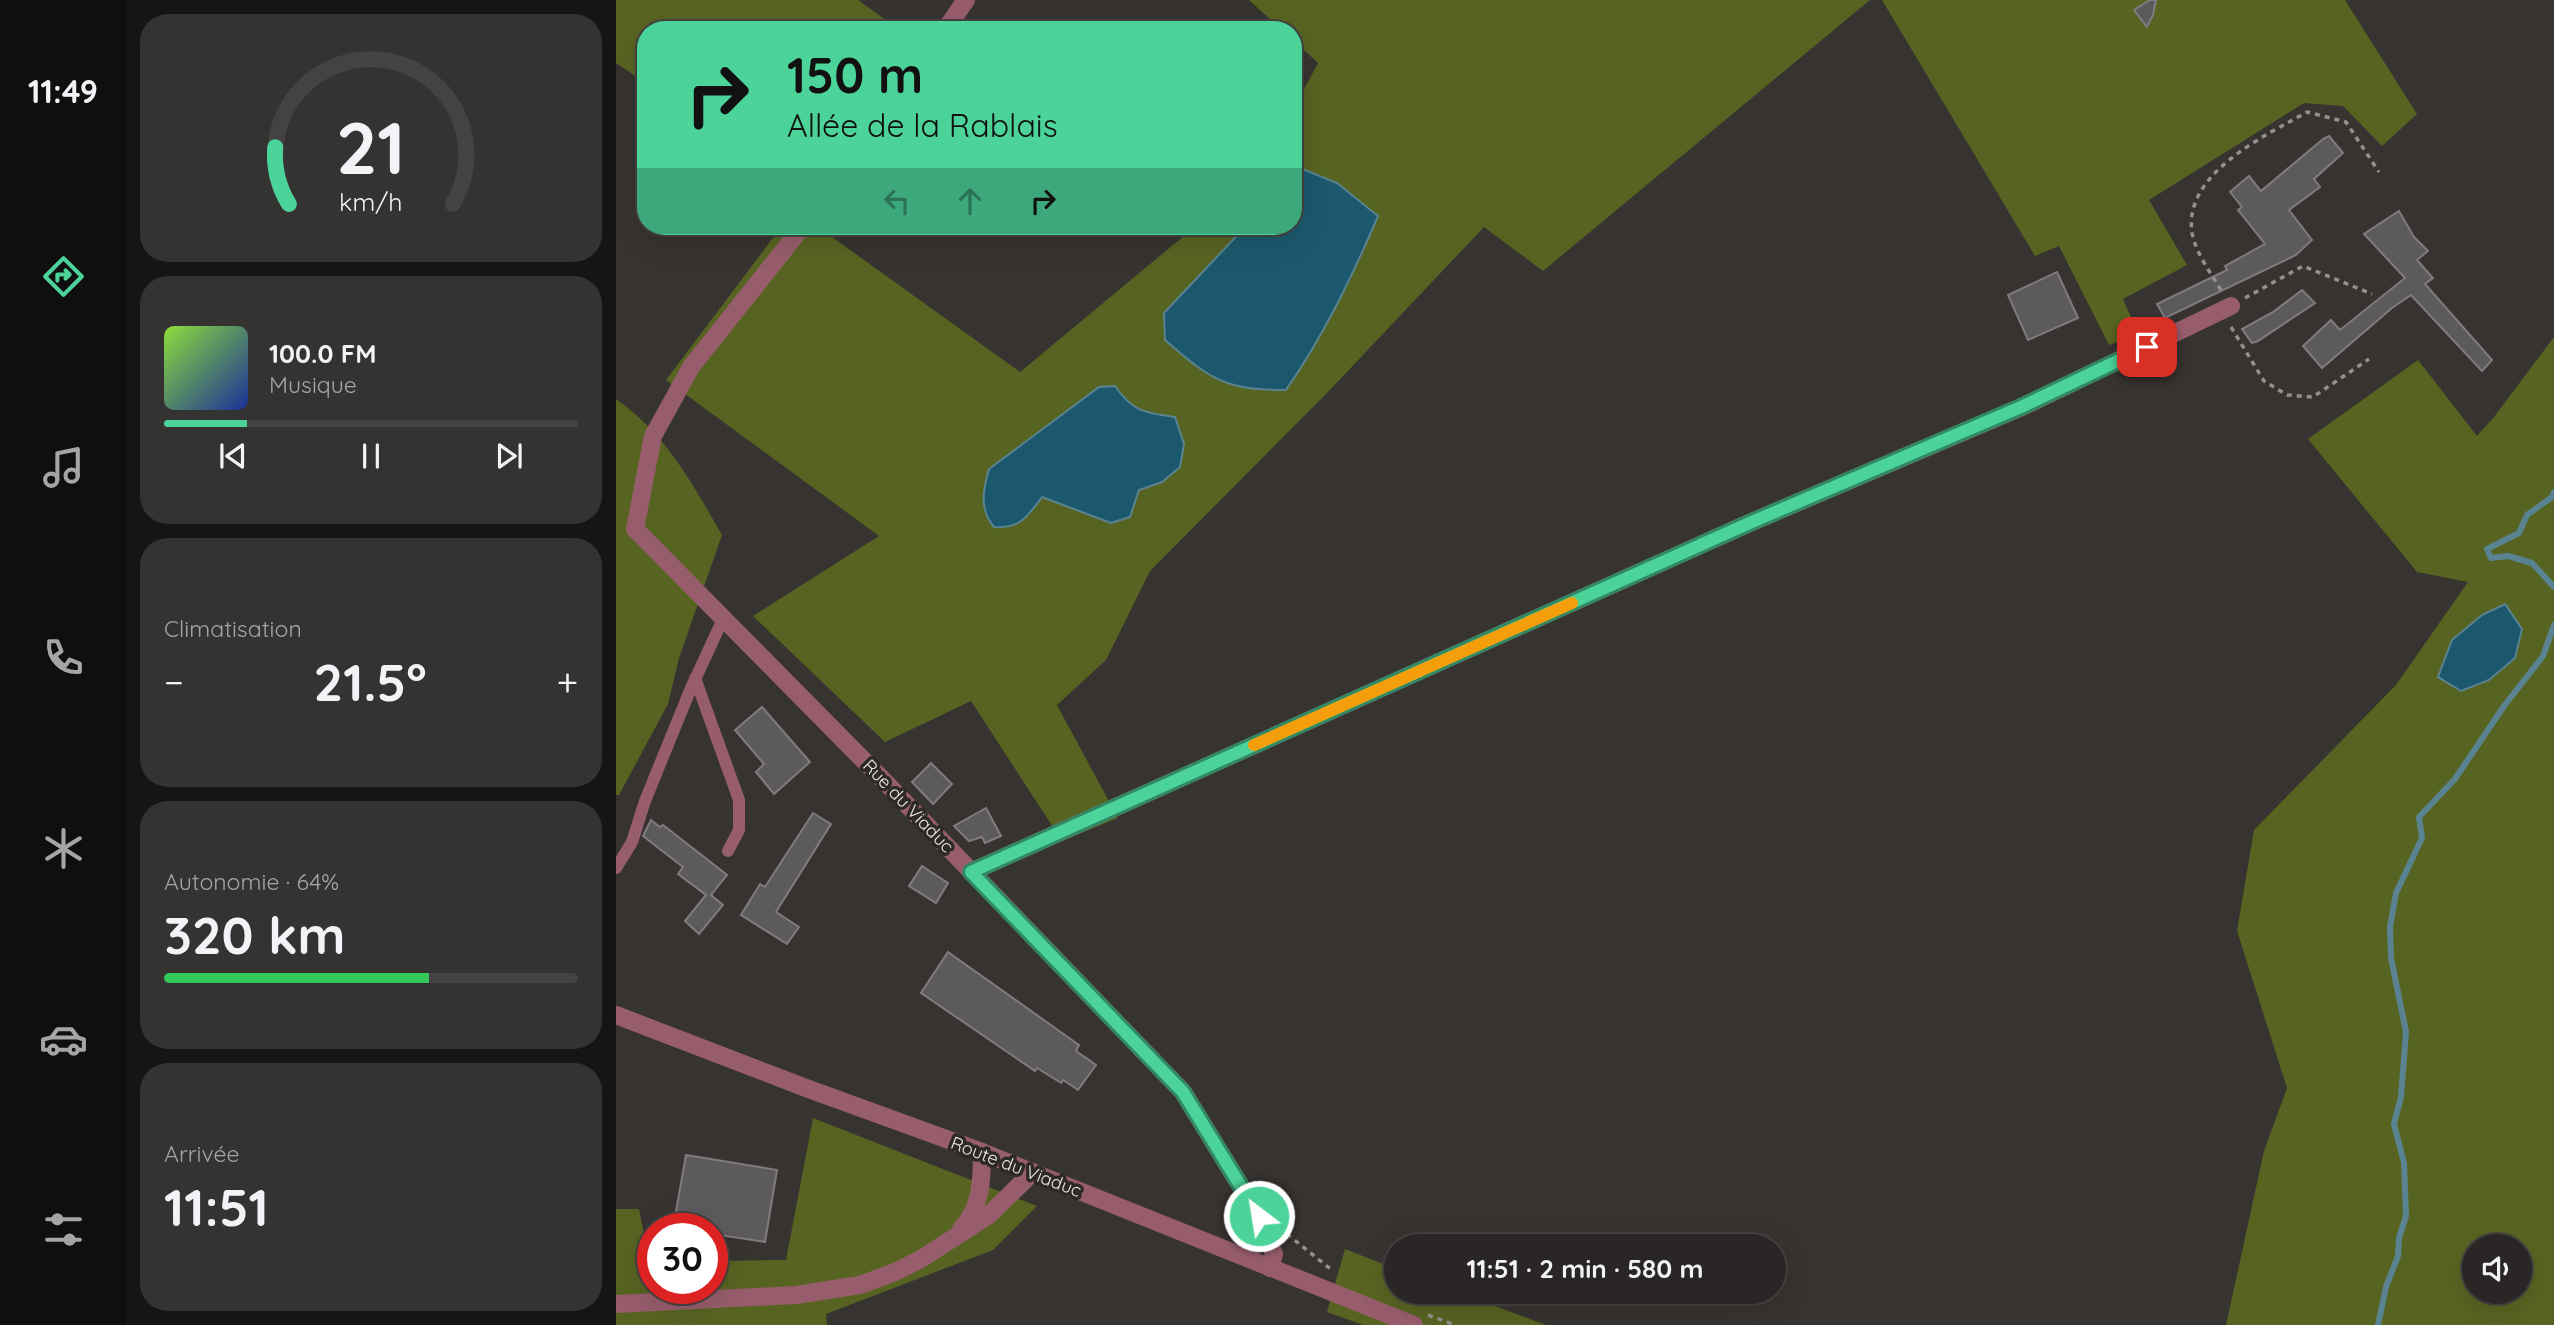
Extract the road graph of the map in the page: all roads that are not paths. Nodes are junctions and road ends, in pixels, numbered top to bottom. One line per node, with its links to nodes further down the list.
1 (966, 0): 2 (street)
2 (951, 21)
3 (796, 235): 5 (street, Rue du Viaduc)
4 (2226, 309): 9 (street)
5 (724, 617): 6 (lane); 9 (street, Rue du Viaduc)
6 (695, 678): 7 (lane); 8 (lane)
7 (728, 851)
8 (616, 868)
9 (971, 872): 14 (street, Rue du Viaduc)
10 (616, 1015): 11 (street, Route du Viaduc)
11 (982, 1152): 12 (street, Route du Viaduc); 13 (street)
12 (1033, 1172): 13 (street); 14 (street, Route du Viaduc)
13 (951, 1239): 15 (street)
14 (1270, 1268): 16 (street, Route du Viaduc)
15 (616, 1304)
16 (1414, 1325)

